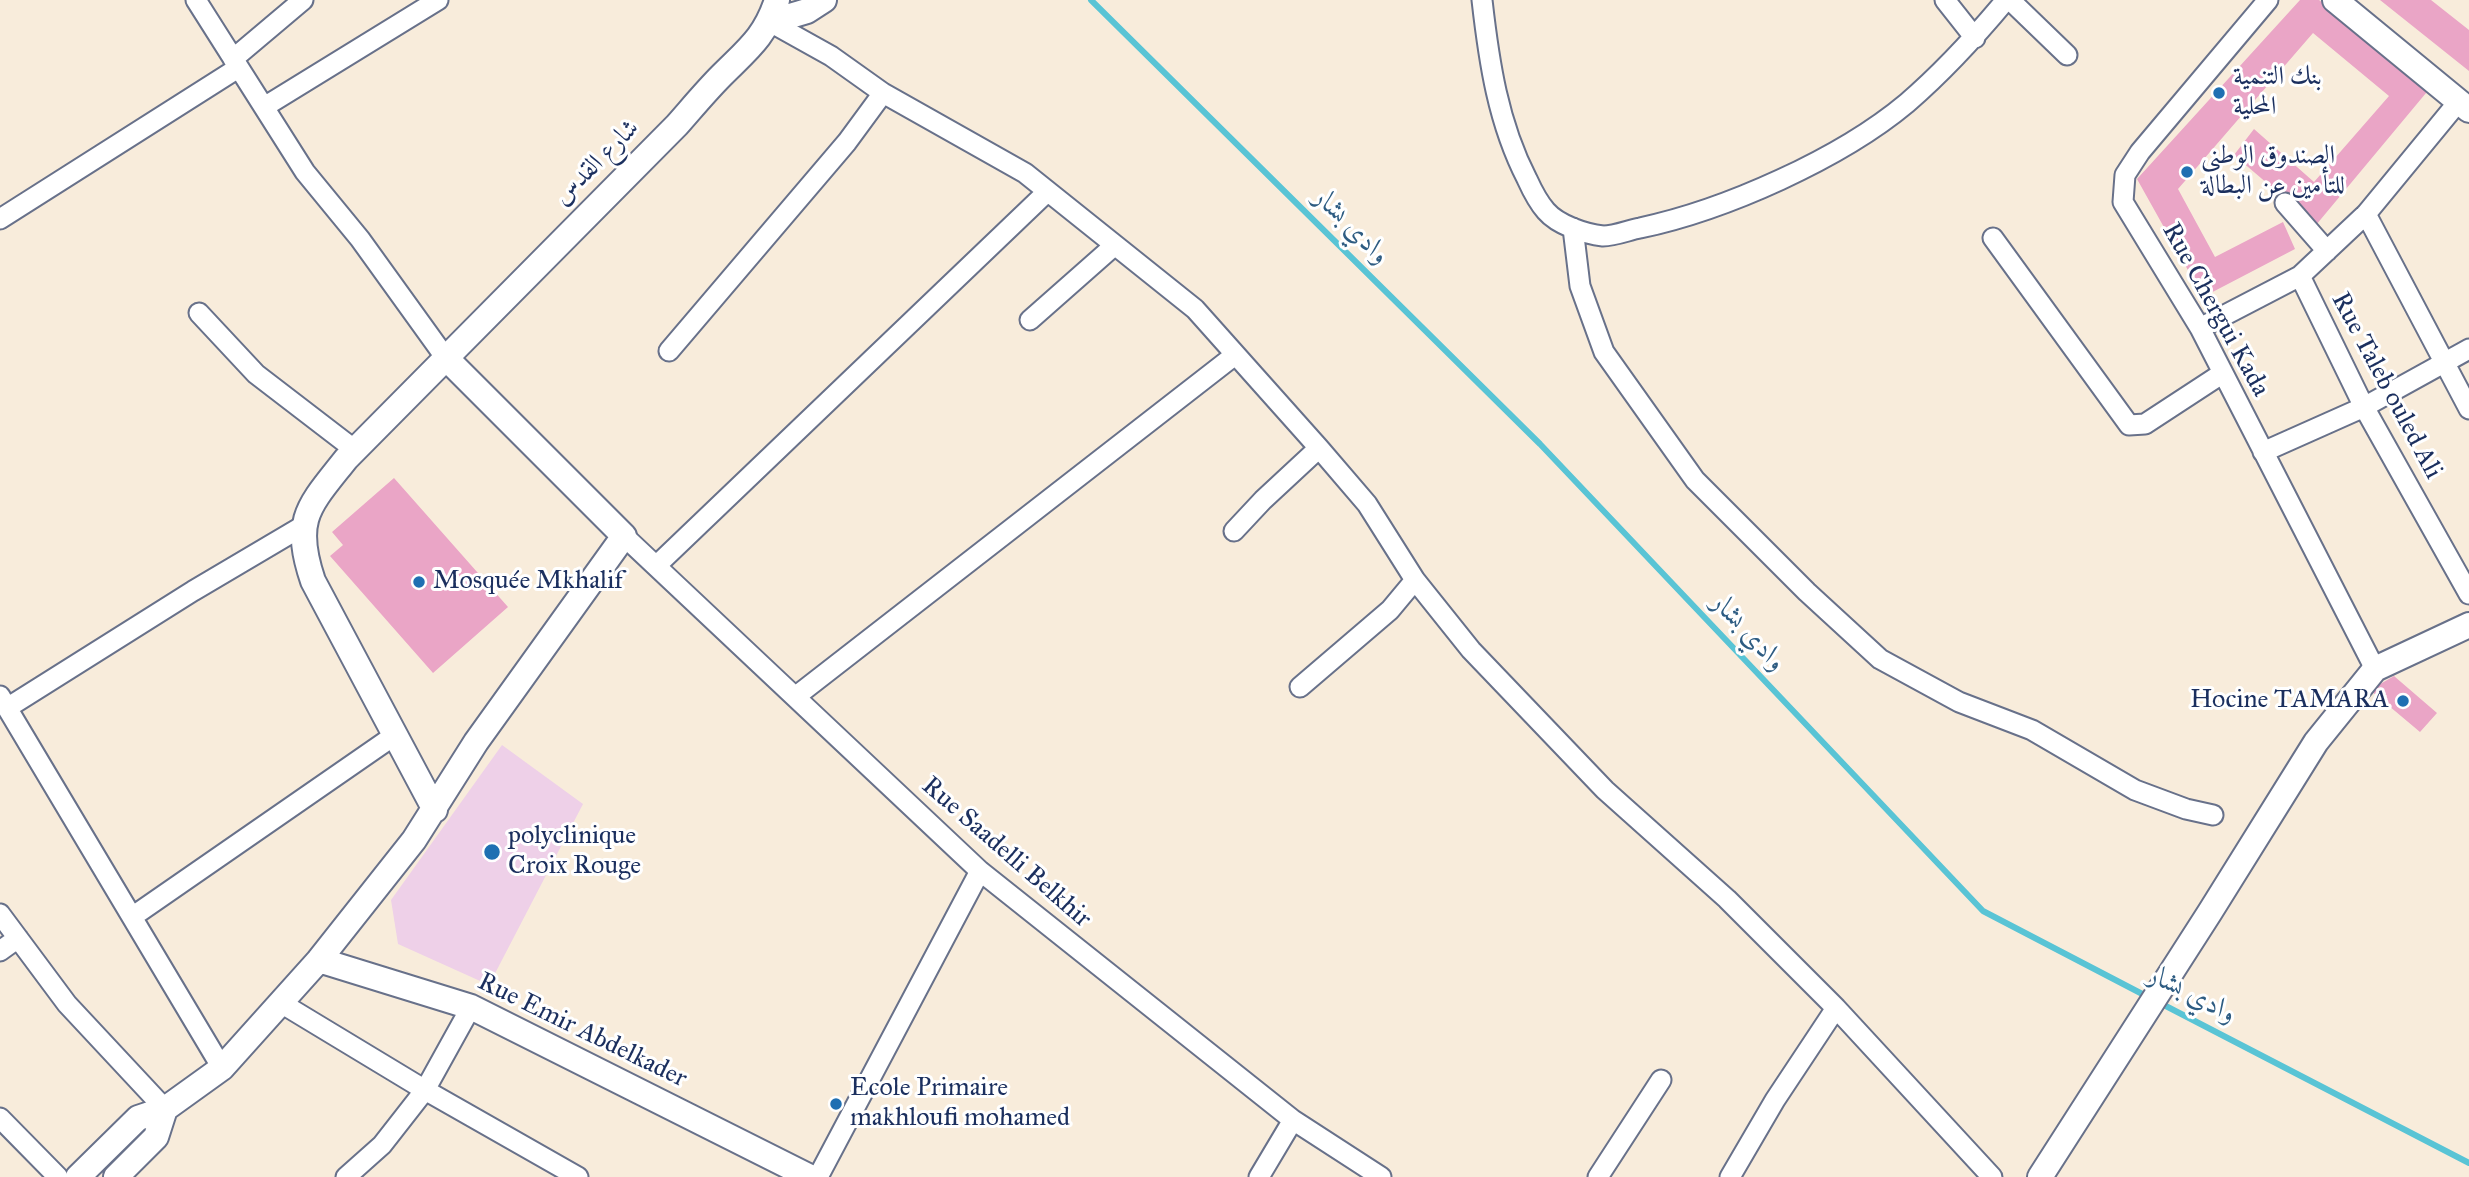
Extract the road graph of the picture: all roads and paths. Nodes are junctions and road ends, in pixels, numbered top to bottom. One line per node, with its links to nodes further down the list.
1 (196, 0): 13 (street)
2 (303, 0): 13 (street)
3 (438, 0): 16 (street)
4 (824, 0): 10 (main road)
5 (1482, 0): 21 (street)
6 (1945, 0): 11 (street)
7 (2008, 0): 11 (street); 12 (street)
8 (2268, 0): 28 (street, Rue Chergui Kada)
9 (2335, 0): 15 (main road)
10 (773, 11): 14 (street); 32 (main road, شارع القدس)
11 (1975, 38): 21 (street)
12 (2067, 55)
13 (236, 63): 16 (street); 20 (street)
14 (883, 93): 17 (street); 30 (street)
15 (2464, 106): 19 (street)
16 (264, 107): 32 (street)
17 (1046, 192): 23 (street); 43 (street)
18 (2285, 204): 24 (street)
19 (2366, 214): 24 (street); 33 (street)
20 (0, 219)
21 (1573, 228): 53 (street)
22 (1993, 238): 34 (street)
23 (1115, 245): 27 (street); 31 (street)
24 (2328, 251): 25 (street)
25 (2300, 276): 28 (street); 35 (street, Rue Taleb ouled Ali)
26 (199, 313): 38 (street)
27 (1030, 320)
28 (2200, 328): 34 (street, Rue Chergui Kada)
29 (2469, 349): 33 (street)
30 (669, 351)
31 (1235, 355): 37 (street); 49 (street)
32 (445, 357): 38 (main road, شارع القدس); 42 (main road)
33 (2444, 362): 35 (street); 36 (street)
34 (2223, 373): 39 (street, Rue Chergui Kada)
35 (2364, 407): 39 (street); 45 (street, Rue Taleb ouled Ali)
36 (2469, 408)
37 (1319, 447): 41 (street); 44 (street)
38 (355, 450): 40 (main road, شارع القدس)
39 (2263, 452): 47 (street, Rue Chergui Kada)
40 (303, 526): 50 (street); 51 (main road)
41 (1234, 531)
42 (624, 536): 43 (street, Rue Saadelli Belkhir); 52 (main road)
43 (656, 566): 49 (street, Rue Saadelli Belkhir)
44 (1415, 580): 48 (street); 62 (street)
45 (2469, 593)
46 (2469, 625): 47 (main road)
47 (2375, 669): 69 (main road)
48 (1300, 687)
49 (795, 697): 54 (street, Rue Saadelli Belkhir)
50 (4, 702): 56 (street)
51 (395, 735): 52 (main road); 56 (street)
52 (435, 810): 59 (main road)
53 (2213, 815)
54 (980, 871): 68 (street, Rue Saadelli Belkhir); 76 (street)
55 (0, 914): 57 (street)
56 (132, 917): 63 (street)
57 (18, 937): 58 (street); 66 (street)
58 (0, 951)
59 (319, 960): 60 (main road); 61 (main road, Rue Emir Abdelkader)
60 (281, 1003): 63 (main road); 65 (street)
61 (471, 1007): 65 (street); 75 (main road, Rue Emir Abdelkader)
62 (1836, 1008): 80 (street); 81 (street)
63 (222, 1068): 66 (main road)
64 (1661, 1080): 79 (street)
65 (425, 1090): 73 (street); 74 (street)
66 (165, 1110): 71 (main road); 72 (main road)
67 (0, 1118): 70 (street)
68 (1293, 1120): 77 (street); 78 (street, Rue Saadelli Belkhir)
69 (2045, 1169)
70 (58, 1177)
71 (78, 1177)
72 (116, 1177)
73 (346, 1177)
74 (578, 1177)
75 (810, 1177)
76 (818, 1177)
77 (1259, 1177)
78 (1381, 1177)
79 (1598, 1177)
80 (1730, 1177)
81 (1993, 1177)

